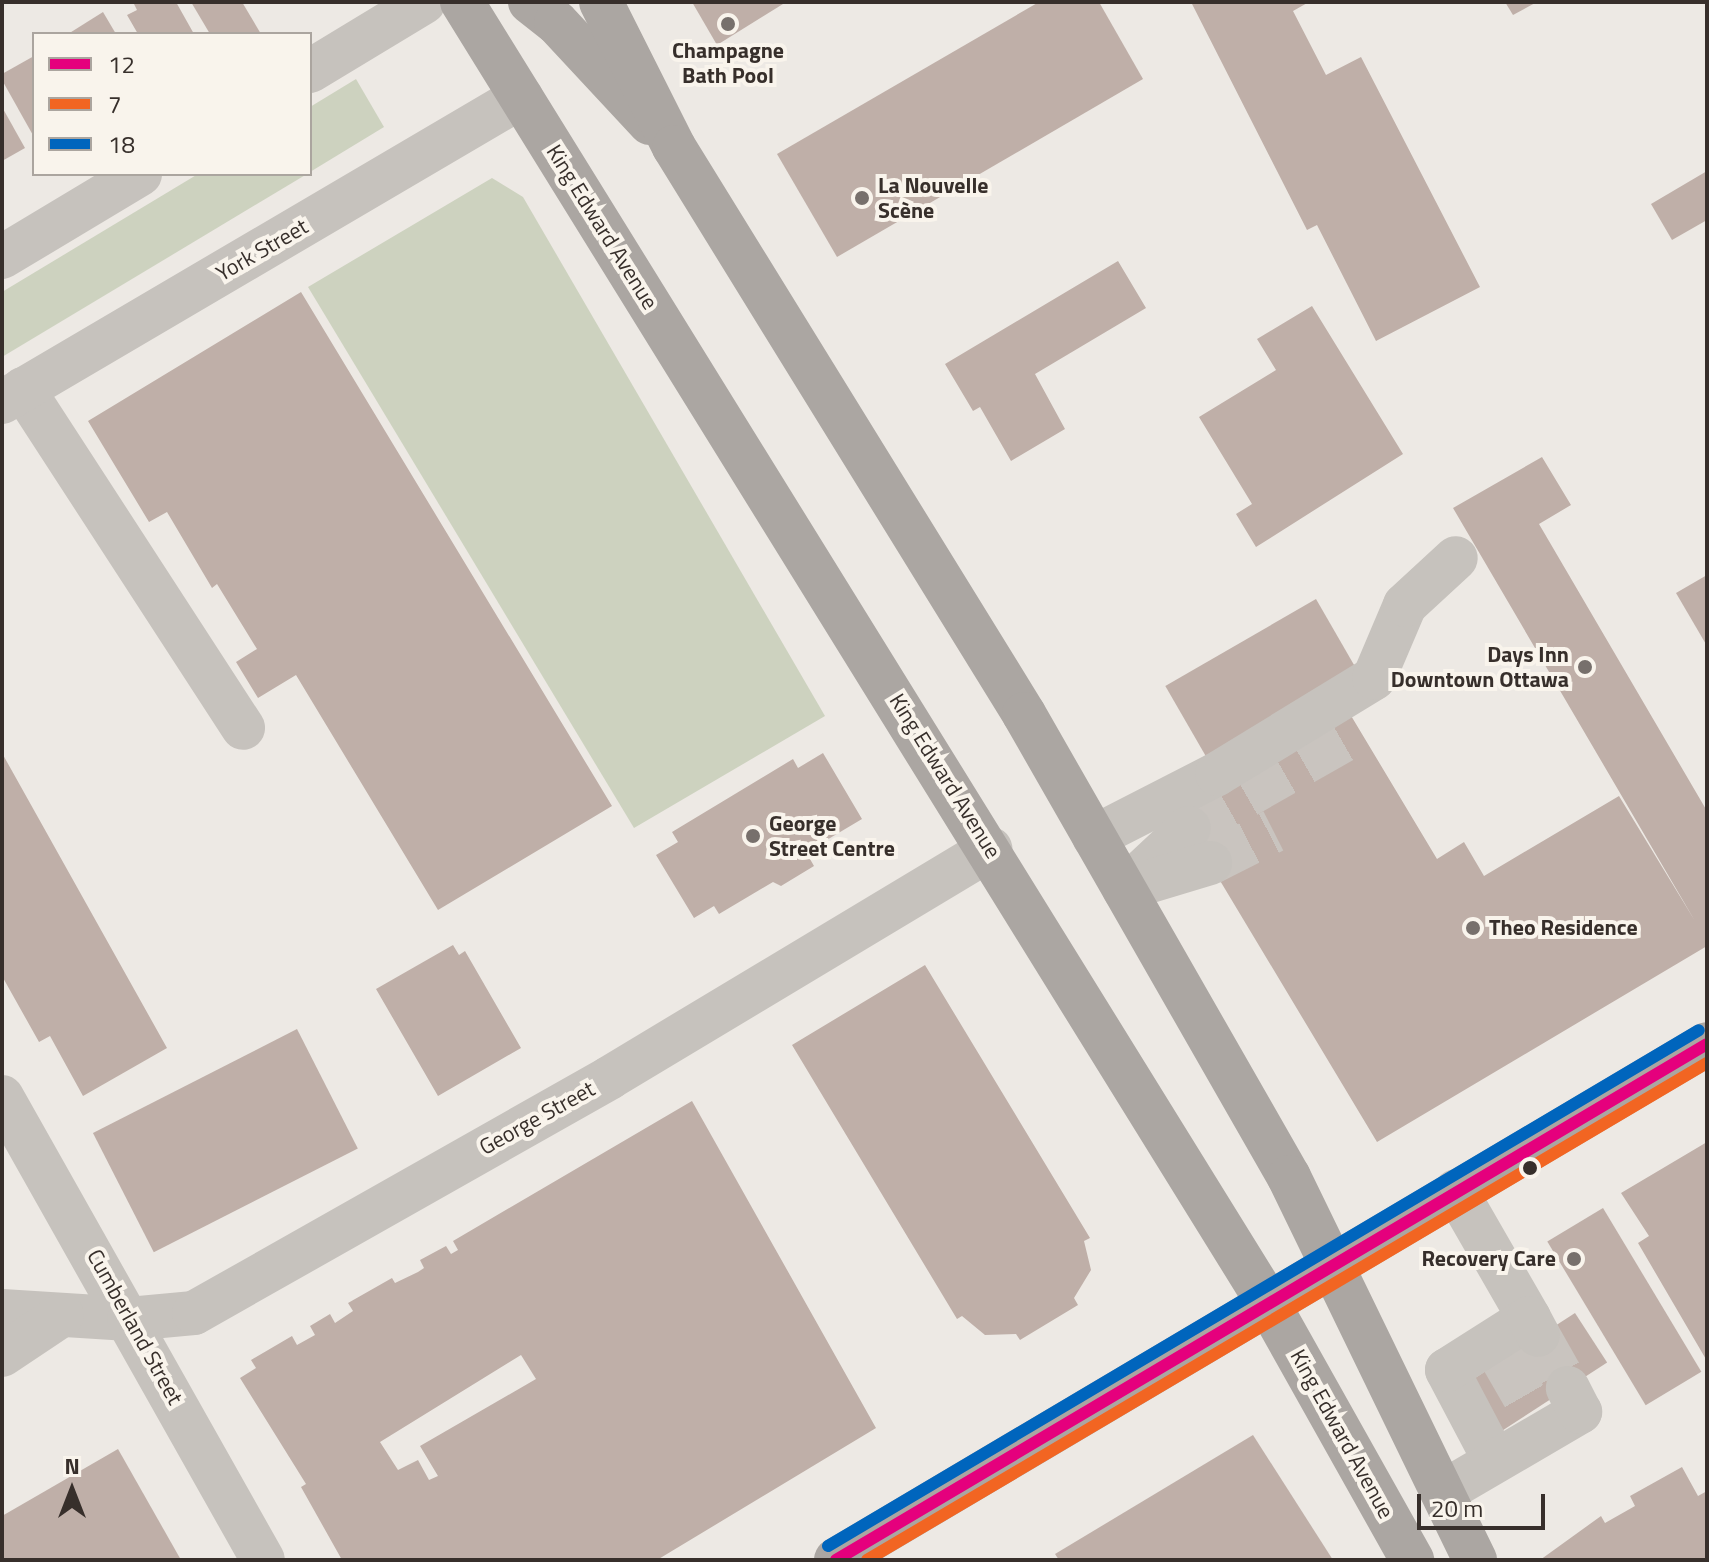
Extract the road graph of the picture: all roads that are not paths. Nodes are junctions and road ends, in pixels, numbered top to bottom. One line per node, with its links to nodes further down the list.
1 (424, 2): 5 (street)
2 (462, 2): 6 (main road, King Edward Avenue)
3 (530, 2): 7 (main road)
4 (601, 2): 7 (main road)
5 (312, 70)
6 (521, 97): 10 (street, York Street); 15 (main road, King Edward Avenue)
7 (674, 147): 13 (main road)
8 (137, 176): 9 (street)
9 (2, 257)
10 (13, 396): 12 (street)
11 (1456, 558): 13 (street)
12 (243, 728)
13 (1094, 837): 16 (main road)
14 (1199, 845): 16 (street)
15 (990, 849): 21 (main road, King Edward Avenue); 24 (street, George Street)
16 (1124, 889): 20 (main road)
17 (1707, 1044): 19 (main road)
18 (2, 1097): 24 (street, Cumberland Street)
19 (1456, 1191): 20 (main road); 26 (street)
20 (1332, 1264): 21 (main road); 27 (main road)
21 (1268, 1303): 33 (main road); 34 (main road, King Edward Avenue)
22 (2, 1311): 23 (street, George Street)
23 (62, 1315): 24 (street, George Street); 25 (street)
24 (129, 1319): 32 (street, Cumberland Street)
25 (2, 1355)
26 (1447, 1370): 27 (street); 29 (street)
27 (1398, 1398): 30 (main road)
28 (1548, 1410): 29 (street)
29 (1495, 1461): 30 (street)
30 (1443, 1492): 31 (main road)
31 (1470, 1548)
32 (263, 1560)
33 (836, 1560)
34 (1412, 1560)

